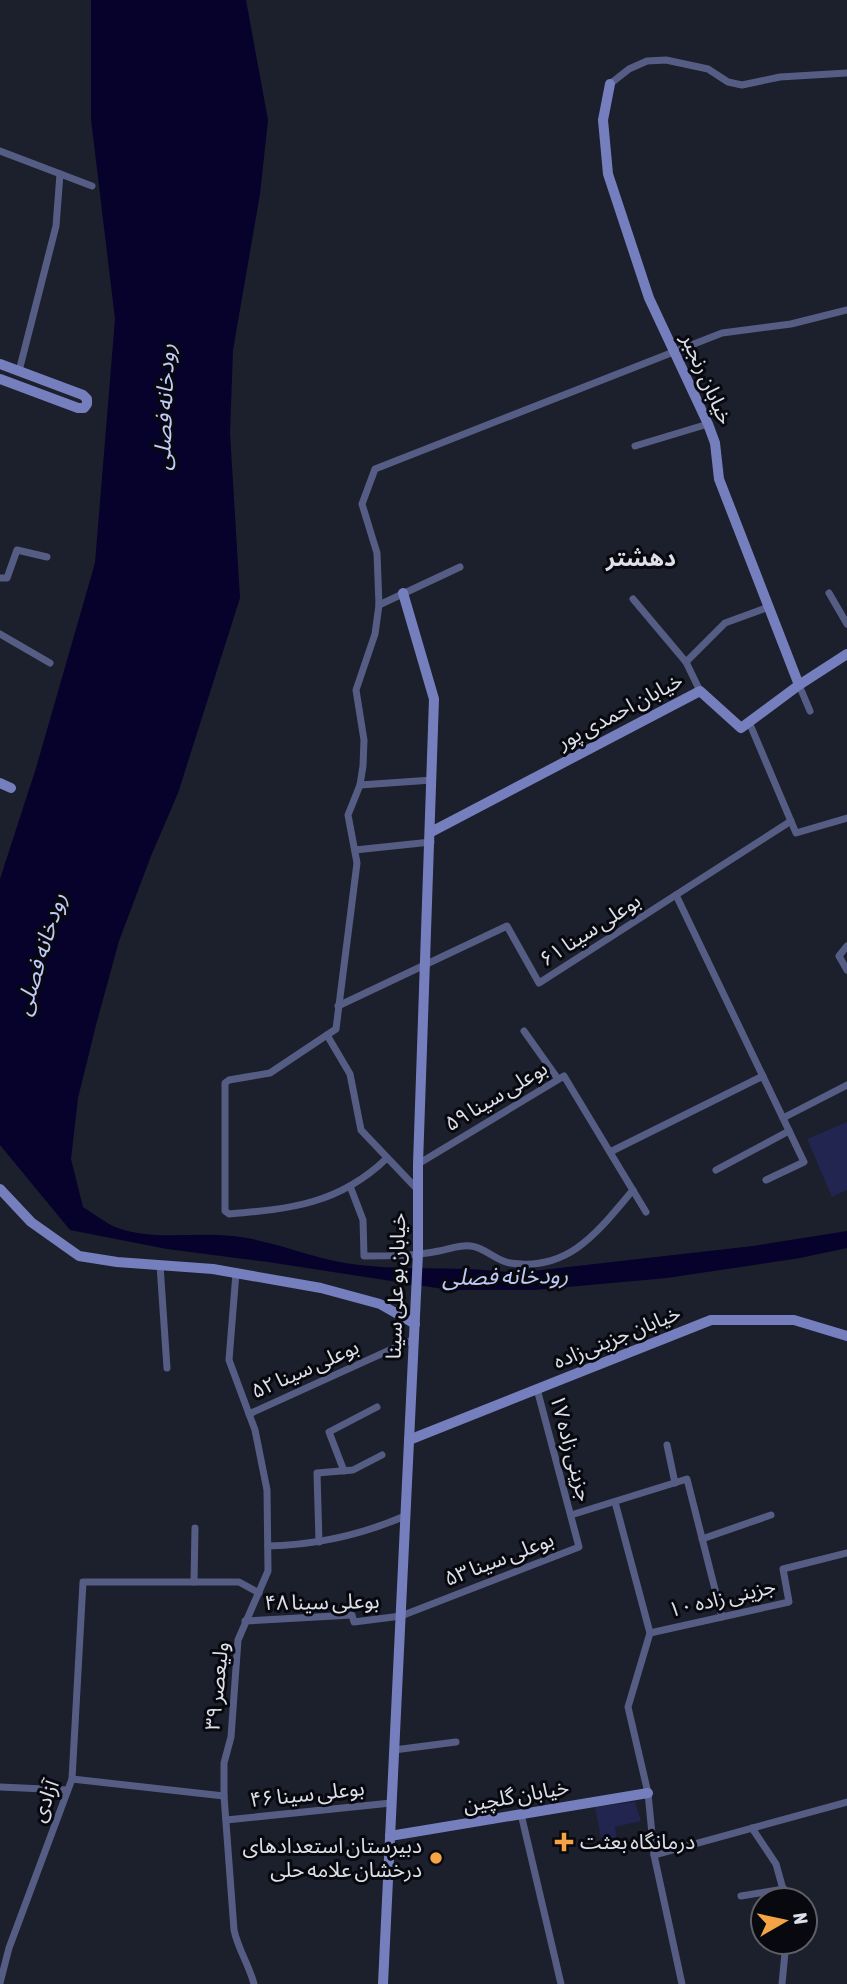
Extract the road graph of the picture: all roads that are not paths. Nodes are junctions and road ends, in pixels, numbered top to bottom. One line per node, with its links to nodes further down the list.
1 (847, 73): 2 (street)
2 (610, 84): 7 (street, خیابان رنجبر)
3 (0, 152): 4 (street)
4 (60, 174): 5 (street); 9 (street)
5 (92, 186)
6 (847, 310): 7 (street)
7 (675, 352): 11 (street, خیابان رنجبر); 19 (street)
8 (0, 364): 9 (street)
9 (19, 371): 10 (street)
10 (0, 379)
11 (708, 424): 12 (street); 20 (street, خیابان رنجبر)
12 (635, 446)
13 (47, 557): 15 (street)
14 (460, 567): 16 (street)
15 (0, 578)
16 (403, 593): 19 (street); 30 (street, خیابان بو علی سینا)
17 (829, 593): 21 (street)
18 (633, 599): 24 (street)
19 (379, 605): 32 (street)
20 (769, 607): 24 (street); 26 (street, خیابان رنجبر)
21 (847, 624)
22 (0, 634): 25 (street)
23 (847, 654): 26 (street)
24 (686, 662): 27 (street)
25 (50, 663)
26 (799, 685): 28 (street); 29 (street)
27 (699, 691): 29 (street, خیابان احمدی پور); 36 (street, خیابان احمدی پور)
28 (810, 711)
29 (749, 722): 35 (street)
30 (432, 780): 32 (street); 36 (street, خیابان بو علی سینا)
31 (0, 783): 33 (street)
32 (360, 785): 37 (street)
33 (11, 788)
34 (847, 818): 35 (street)
35 (791, 821): 38 (street, بوعلی سینا ۶۱)
36 (431, 837): 37 (street); 40 (street, خیابان بو علی سینا)
37 (355, 850): 42 (street)
38 (676, 895): 40 (street, بوعلی سینا ۶۱); 45 (street)
39 (847, 946): 41 (street)
40 (425, 964): 42 (street); 52 (street, خیابان بو علی سینا)
41 (847, 970)
42 (338, 1006): 44 (street)
43 (524, 1031): 46 (street)
44 (327, 1035): 51 (street); 55 (street)
45 (763, 1076): 48 (street); 50 (street)
46 (558, 1079): 50 (street, بوعلی سینا ۵۹); 52 (street, بوعلی سینا ۵۹)
47 (847, 1085): 48 (street)
48 (783, 1118): 49 (street)
49 (789, 1131): 53 (street); 54 (street)
50 (610, 1152): 58 (street, بوعلی سینا ۵۹)
51 (386, 1159): 55 (street); 57 (street)
52 (418, 1164): 57 (street, خیابان بو علی سینا)
53 (716, 1170)
54 (766, 1180)
55 (350, 1186): 60 (street)
56 (0, 1189): 61 (street)
57 (418, 1190): 60 (street, خیابان بو علی سینا)
58 (633, 1190): 59 (street, بوعلی سینا ۵۹); 60 (street)
59 (646, 1212)
60 (418, 1253): 63 (street, خیابان بو علی سینا)
61 (160, 1265): 62 (street); 66 (street)
62 (236, 1273): 63 (street); 69 (street, ولیعصر ۳۹)
63 (415, 1324): 65 (street, خیابان بو علی سینا)
64 (847, 1336): 67 (street, خیابان جزینی‌زاده)
65 (414, 1339): 69 (street, بوعلی سینا ۵۲); 70 (street, خیابان بو علی سینا)
66 (167, 1368)
67 (537, 1389): 70 (street, خیابان جزینی‌زاده); 76 (street, جزینی زاده ۱۷)
68 (377, 1408): 73 (street)
69 (249, 1414): 82 (street, ولیعصر ۳۹)
70 (409, 1440): 78 (street, خیابان بو علی سینا)
71 (667, 1445): 74 (street)
72 (382, 1455): 73 (street)
73 (344, 1471): 81 (street)
74 (675, 1483): 75 (street); 80 (street)
75 (615, 1502): 76 (street); 89 (street)
76 (570, 1515): 86 (street, بوعلی سینا ۵۳)
77 (771, 1515): 80 (street)
78 (405, 1516): 81 (street); 86 (street, خیابان بو علی سینا)
79 (195, 1528): 84 (street)
80 (702, 1539): 87 (street)
81 (319, 1542): 82 (street)
82 (268, 1546): 85 (street, ولیعصر ۳۹)
83 (847, 1553): 87 (street, جزینی زاده ۱۰)
84 (194, 1582): 85 (street); 92 (street, آزادی)
85 (259, 1592): 88 (street, ولیعصر ۳۹)
86 (401, 1616): 88 (street, بوعلی سینا ۴۸); 91 (street, خیابان بو علی سینا)
87 (723, 1617): 89 (street, جزینی زاده ۱۰)
88 (245, 1621): 96 (street, ولیعصر ۳۹)
89 (650, 1633): 95 (street)
90 (456, 1742): 91 (street)
91 (394, 1750): 98 (street, خیابان بو علی سینا)
92 (72, 1779): 94 (street, آزادی); 96 (street)
93 (0, 1787): 94 (street)
94 (67, 1790): 108 (street, آزادی)
95 (648, 1793): 99 (street, خیابان گلچین); 103 (street)
96 (224, 1796): 100 (street, ولیعصر ۳۹)
97 (847, 1802): 101 (street)
98 (391, 1803): 100 (street, بوعلی سینا ۴۶); 102 (street, خیابان بو علی سینا)
99 (521, 1814): 102 (street, خیابان گلچین); 111 (street)
100 (226, 1820): 109 (street, ولیعصر ۳۹)
101 (752, 1828): 103 (street); 104 (street)
102 (390, 1836): 110 (street, خیابان بو علی سینا)
103 (654, 1855): 112 (street)
104 (783, 1886)
105 (749, 1895): 106 (street)
106 (741, 1896)
107 (785, 1956): 113 (street)
108 (0, 1983)
109 (254, 1984)
110 (383, 1984)
111 (561, 1984)
112 (682, 1984)
113 (782, 1984)

